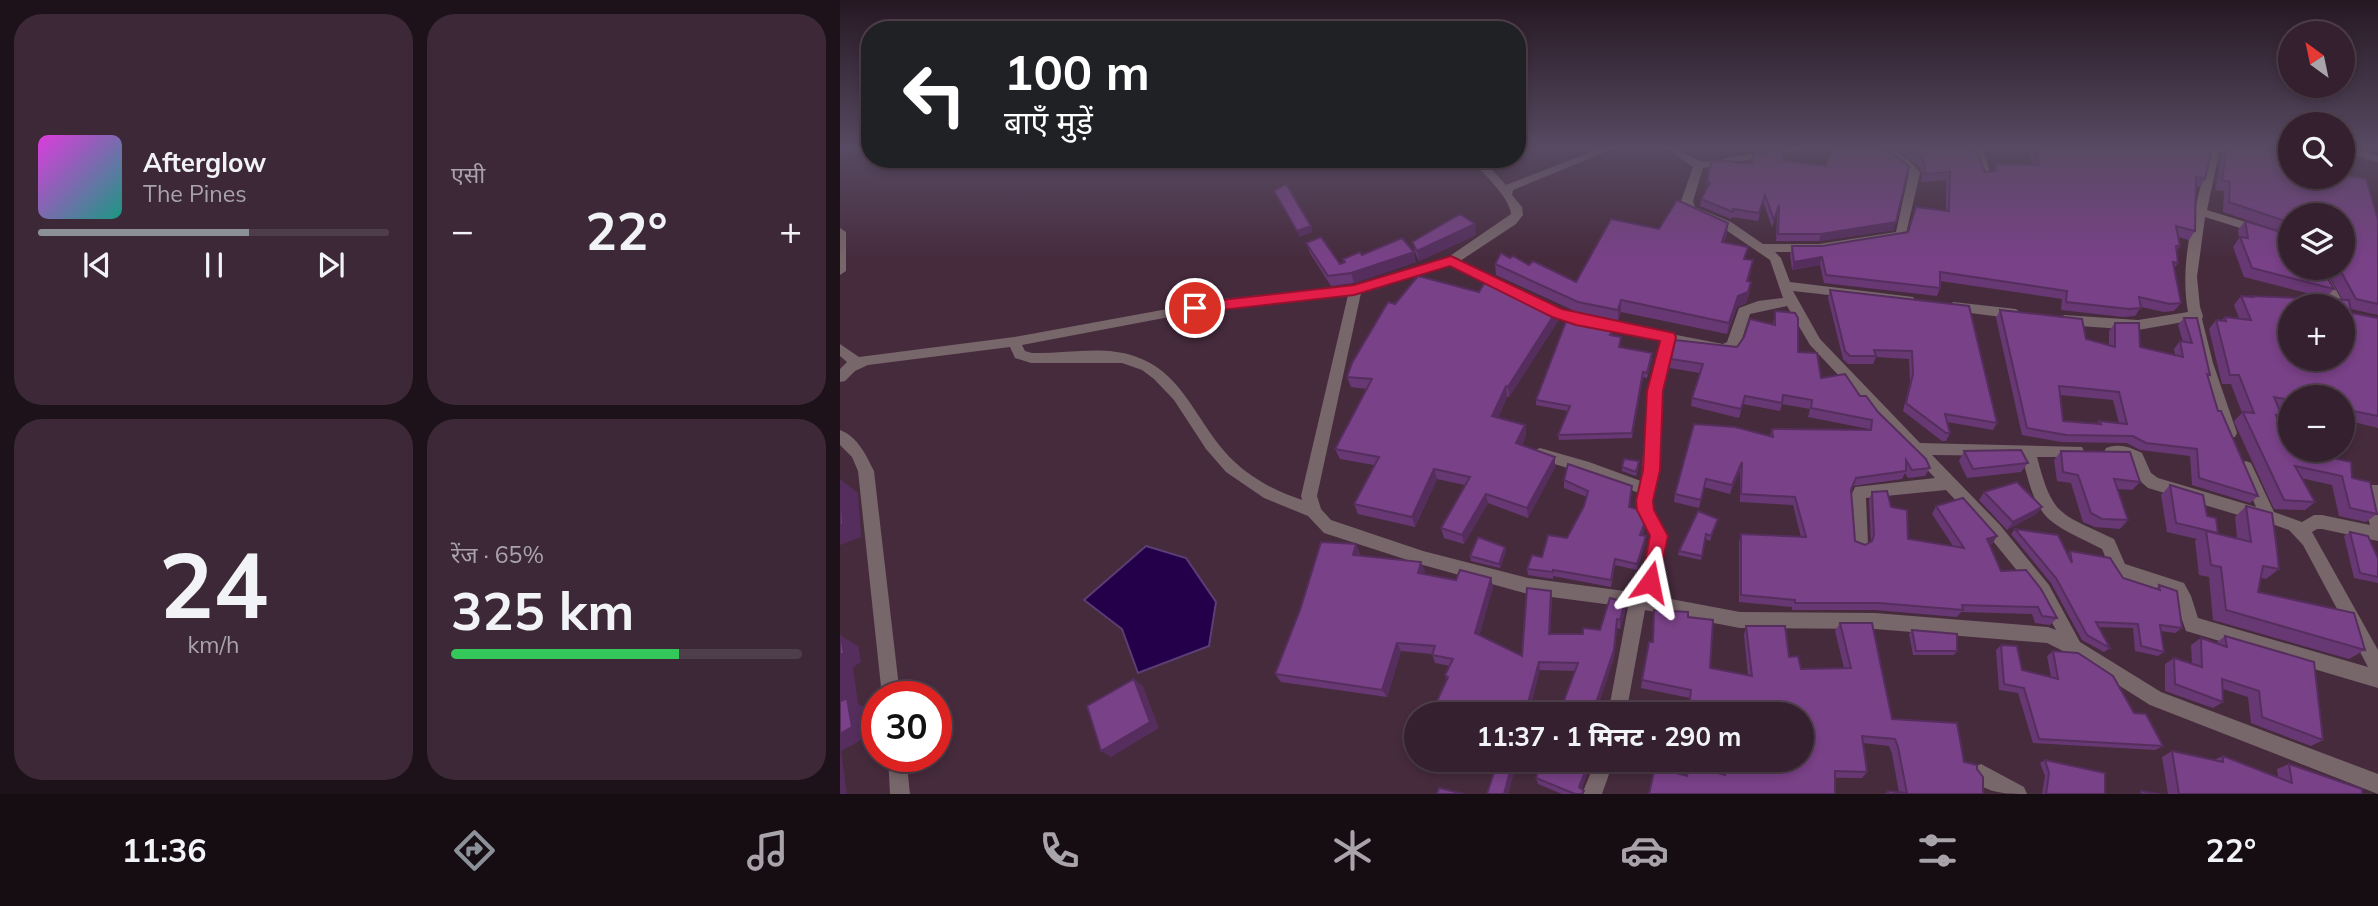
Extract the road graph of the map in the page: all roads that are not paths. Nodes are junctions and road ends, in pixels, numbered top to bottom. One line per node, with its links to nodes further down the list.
1 (1500, 185): 6 (street)
2 (1514, 185): 6 (street)
3 (1692, 185): 10 (street)
4 (1912, 185): 10 (street)
5 (2207, 185): 7 (street)
6 (1505, 191): 11 (street)
7 (2202, 212): 9 (street); 16 (street)
8 (840, 232): 12 (street)
9 (2278, 236)
10 (1764, 248): 13 (street)
11 (1451, 261): 14 (street); 17 (street)
12 (840, 271)
13 (1785, 285): 15 (street); 16 (street)
14 (1354, 290): 18 (street); 28 (street)
15 (1790, 301): 17 (street); 22 (street)
16 (2197, 316): 29 (street)
17 (1668, 337): 26 (street)
18 (1014, 342): 20 (street); 28 (street)
19 (840, 349): 20 (street)
20 (849, 369)
21 (840, 436): 38 (street)
22 (1917, 449): 23 (street); 25 (street)
23 (2028, 450): 29 (street); 37 (street)
24 (1540, 454): 26 (street)
25 (1951, 483): 33 (street); 35 (street)
26 (1647, 490): 34 (street)
27 (2378, 491): 30 (street)
28 (1312, 510): 34 (street)
29 (2268, 517): 31 (street)
30 (2378, 526)
31 (2302, 531): 32 (street); 36 (street)
32 (2378, 534)
33 (1860, 543)
34 (1642, 601): 35 (street); 39 (street)
35 (2076, 649): 43 (street)
36 (2378, 668)
37 (2378, 680)
38 (889, 681)
39 (1619, 702)
40 (898, 772): 44 (street)
41 (1600, 772): 45 (street)
42 (1981, 774): 46 (street)
43 (2378, 784)
44 (900, 794)
45 (1592, 794)
46 (2017, 794)

